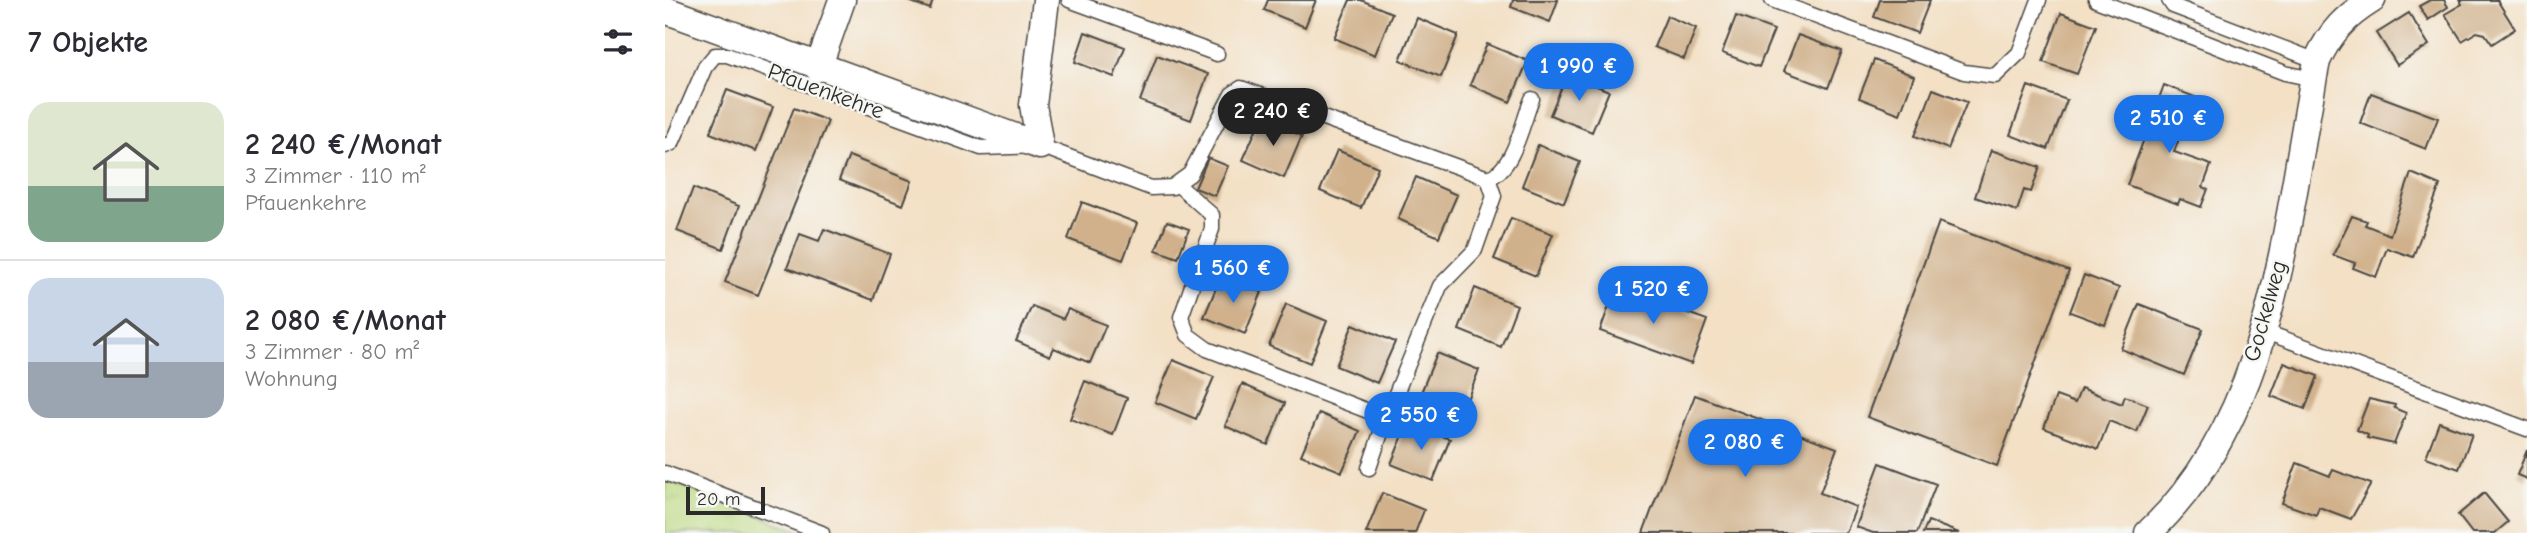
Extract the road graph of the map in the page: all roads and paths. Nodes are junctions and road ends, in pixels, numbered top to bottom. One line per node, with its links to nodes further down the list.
1 (842, 0): 11 (street, Pfauenkehre)
2 (1046, 0): 15 (street)
3 (1069, 0): 10 (lane)
4 (1772, 0): 5 (lane)
5 (2039, 0)
6 (2096, 0): 12 (lane)
7 (2169, 0): 12 (lane)
8 (2372, 0): 12 (street, Gockelweg)
9 (665, 10): 11 (street, Pfauenkehre)
10 (1217, 54)
11 (818, 68): 15 (street, Pfauenkehre)
12 (2315, 70): 18 (street, Gockelweg)
13 (1532, 99): 16 (lane)
14 (665, 146): 15 (lane, Pfauenkehre)
15 (1039, 146): 17 (lane, Pfauenkehre)
16 (1488, 178): 17 (lane); 19 (lane)
17 (1177, 184): 19 (lane)
18 (2263, 331): 20 (lane); 24 (street, Gockelweg)
19 (1386, 418): 21 (lane)
20 (2527, 429)
21 (1369, 468)
22 (665, 473): 23 (lane)
23 (822, 533)
24 (2148, 533)

